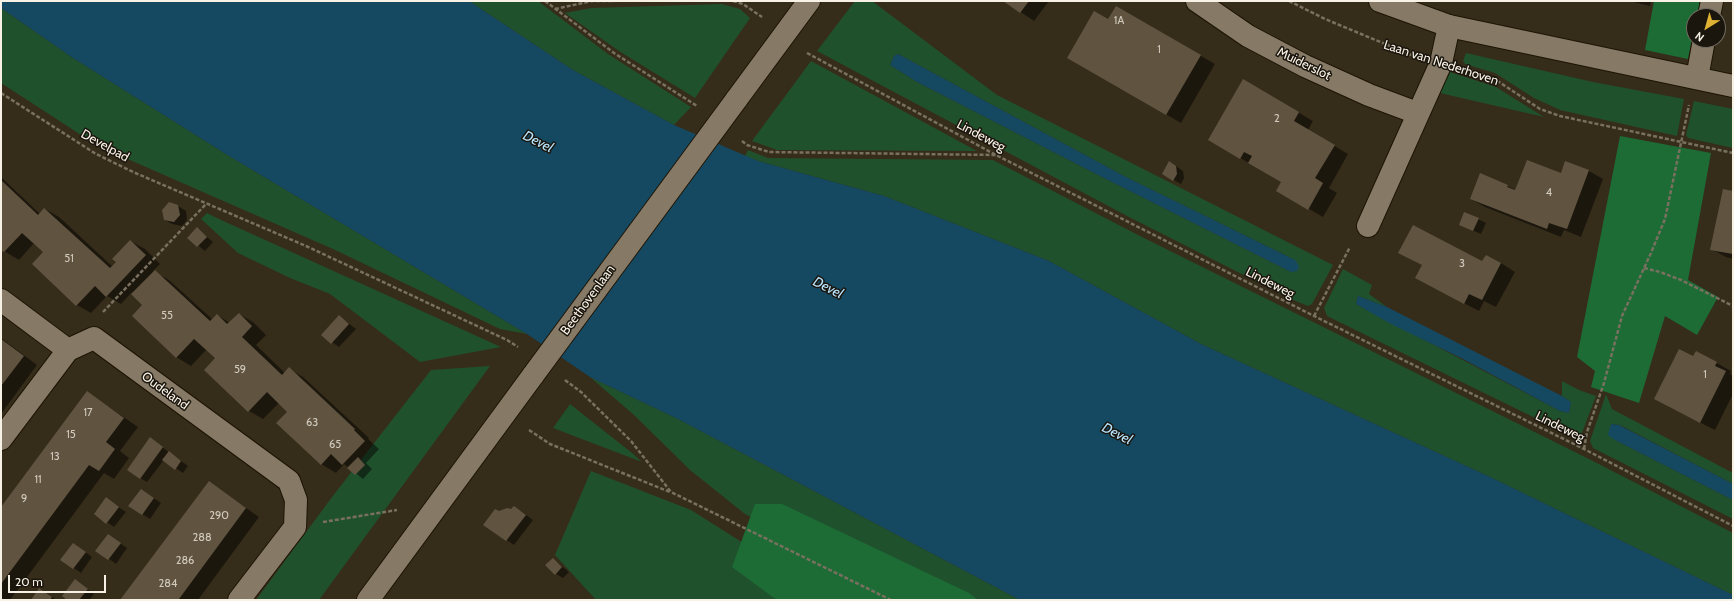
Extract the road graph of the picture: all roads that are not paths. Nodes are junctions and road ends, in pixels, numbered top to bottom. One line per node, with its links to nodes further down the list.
1 (809, 1): 14 (street, Beethovenlaan, bridge)
2 (1197, 1): 8 (street, Muiderslot)
3 (1380, 1): 4 (street)
4 (1449, 26): 6 (street); 8 (street)
5 (1702, 48): 6 (street)
6 (1696, 78): 7 (street)
7 (1733, 86)
8 (1418, 113): 9 (street)
9 (1368, 226)
10 (1, 300): 11 (street)
11 (68, 350): 12 (street); 13 (street, Oudeland)
12 (1, 439)
13 (239, 600)
14 (368, 600)

